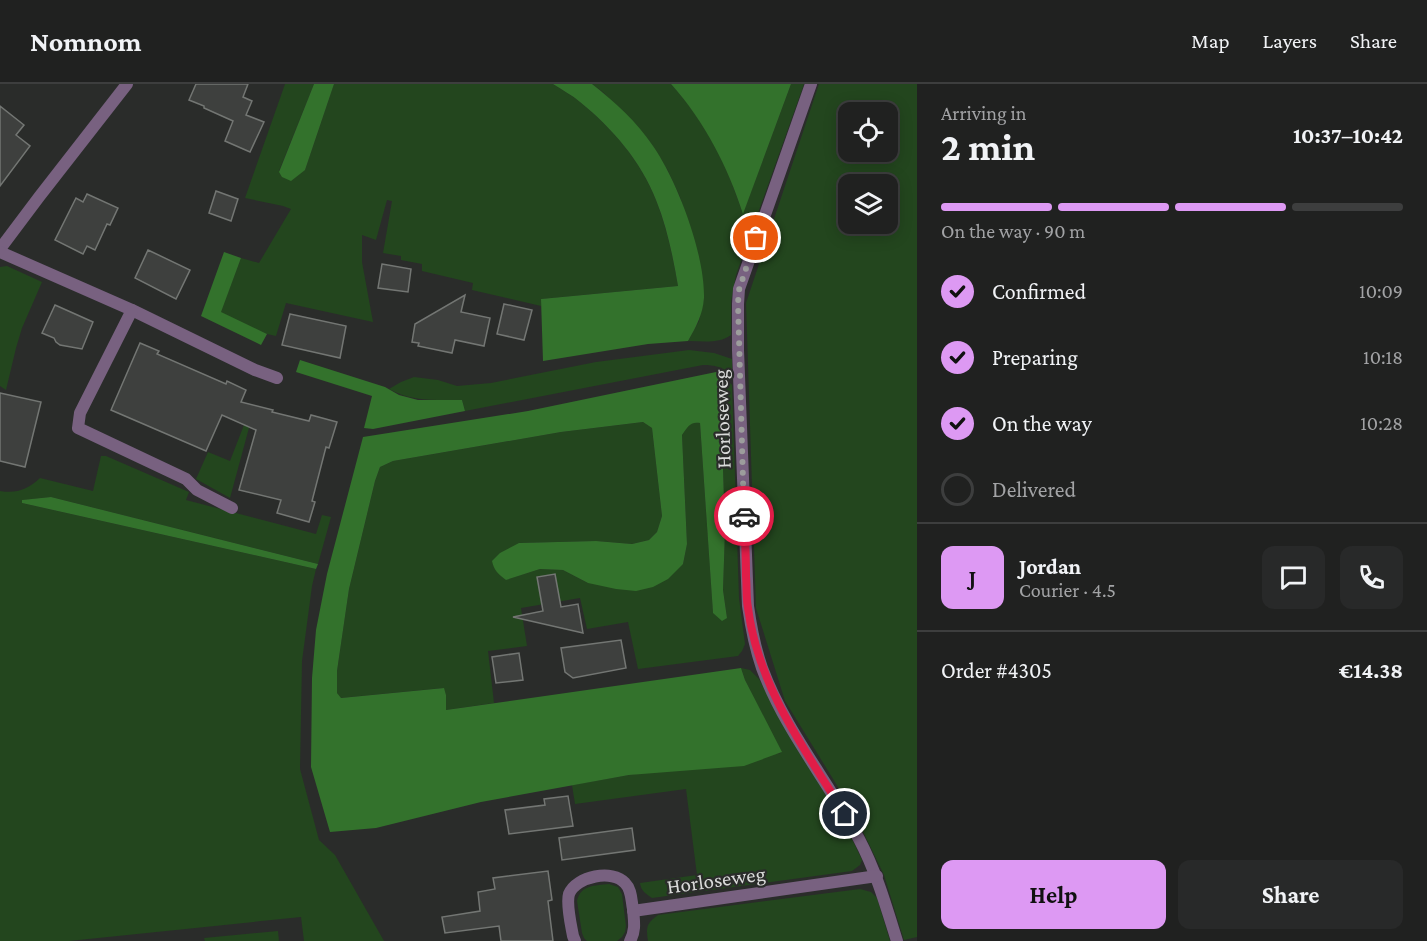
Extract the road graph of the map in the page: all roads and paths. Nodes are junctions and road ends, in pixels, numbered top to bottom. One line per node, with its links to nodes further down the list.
1 (127, 84): 3 (street)
2 (811, 84): 7 (street, Horloseweg)
3 (0, 251): 4 (street)
4 (132, 310): 5 (street); 6 (street)
5 (277, 378)
6 (232, 508)
7 (877, 876): 8 (street, Horloseweg); 11 (street, Horloseweg)
8 (633, 911): 9 (street); 10 (street)
9 (575, 941)
10 (630, 941)
11 (897, 941)

